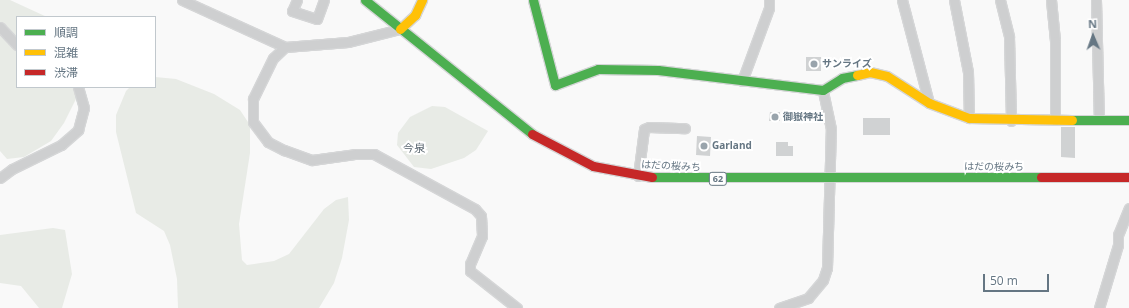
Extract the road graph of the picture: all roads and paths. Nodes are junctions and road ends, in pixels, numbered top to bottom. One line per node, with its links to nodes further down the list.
1 (182, 0): 16 (street)
2 (297, 0): 3 (street)
3 (324, 0)
4 (364, 0): 14 (main road, はだの桜みち / 62)
5 (422, 0): 14 (main road)
6 (533, 0): 17 (main road)
7 (769, 0): 17 (street)
8 (902, 0): 20 (street)
9 (954, 0): 21 (street)
10 (1000, 0): 22 (street)
11 (1051, 0): 23 (street)
12 (1096, 0): 24 (street)
13 (0, 27): 15 (street)
14 (400, 29): 16 (street); 27 (main road, はだの桜みち / 62)
15 (16, 45)
16 (285, 47): 32 (street)
17 (742, 80): 19 (main road)
18 (78, 88): 29 (street)
19 (823, 90): 20 (main road); 30 (street)
20 (929, 103): 21 (main road)
21 (969, 118): 22 (main road)
22 (1011, 120): 23 (main road)
23 (1055, 120): 24 (main road)
24 (1099, 120): 25 (main road)
25 (1129, 120)
26 (685, 128): 27 (street)
27 (638, 176): 30 (main road, はだの桜みち / 62)
28 (1129, 176): 30 (main road, はだの桜みち / 62)
29 (0, 178)
30 (830, 179): 33 (street)
31 (1129, 208): 34 (street)
32 (517, 308)
33 (780, 308)
34 (1098, 308)

